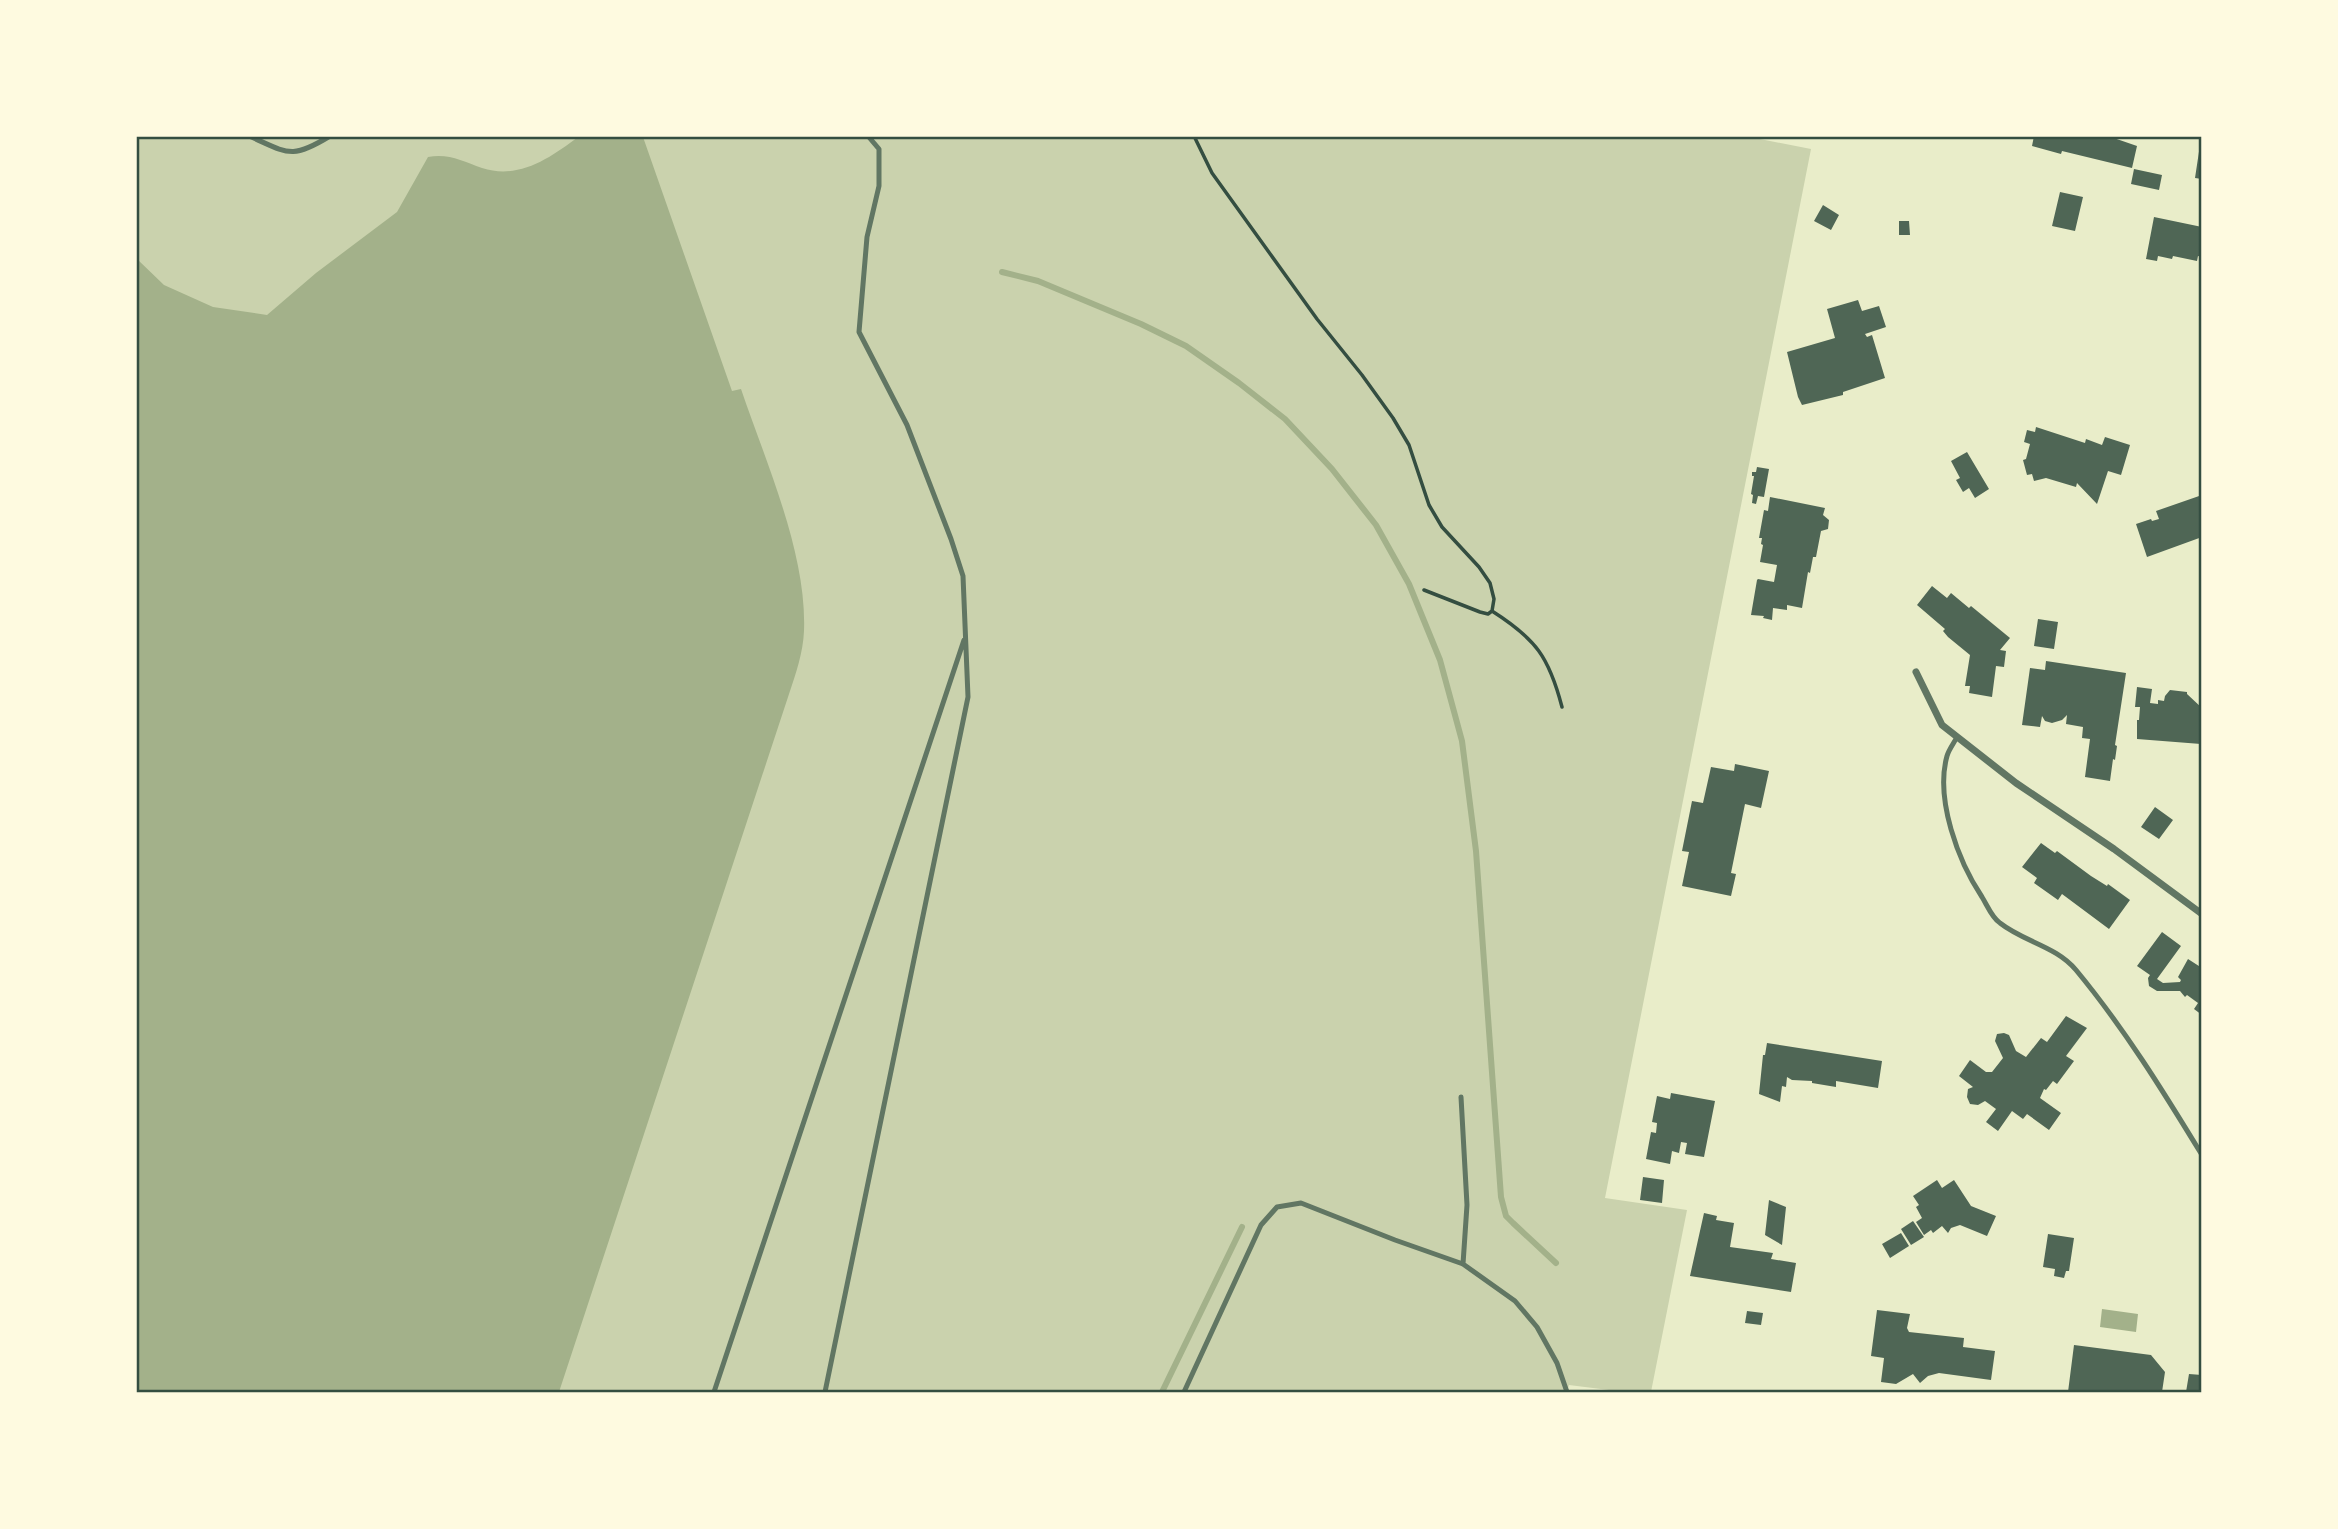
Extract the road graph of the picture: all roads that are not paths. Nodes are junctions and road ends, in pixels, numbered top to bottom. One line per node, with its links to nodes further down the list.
1 (249, 136): 2 (lane)
2 (330, 136)
3 (867, 136): 4 (lane)
4 (966, 634): 11 (lane); 12 (lane)
5 (1916, 672): 6 (street)
6 (1957, 737): 7 (street); 9 (lane)
7 (2202, 914)
8 (1461, 1097): 10 (lane)
9 (2202, 1155)
10 (1463, 1264): 13 (lane); 14 (lane)
11 (714, 1392)
12 (825, 1392)
13 (1184, 1392)
14 (1567, 1392)

